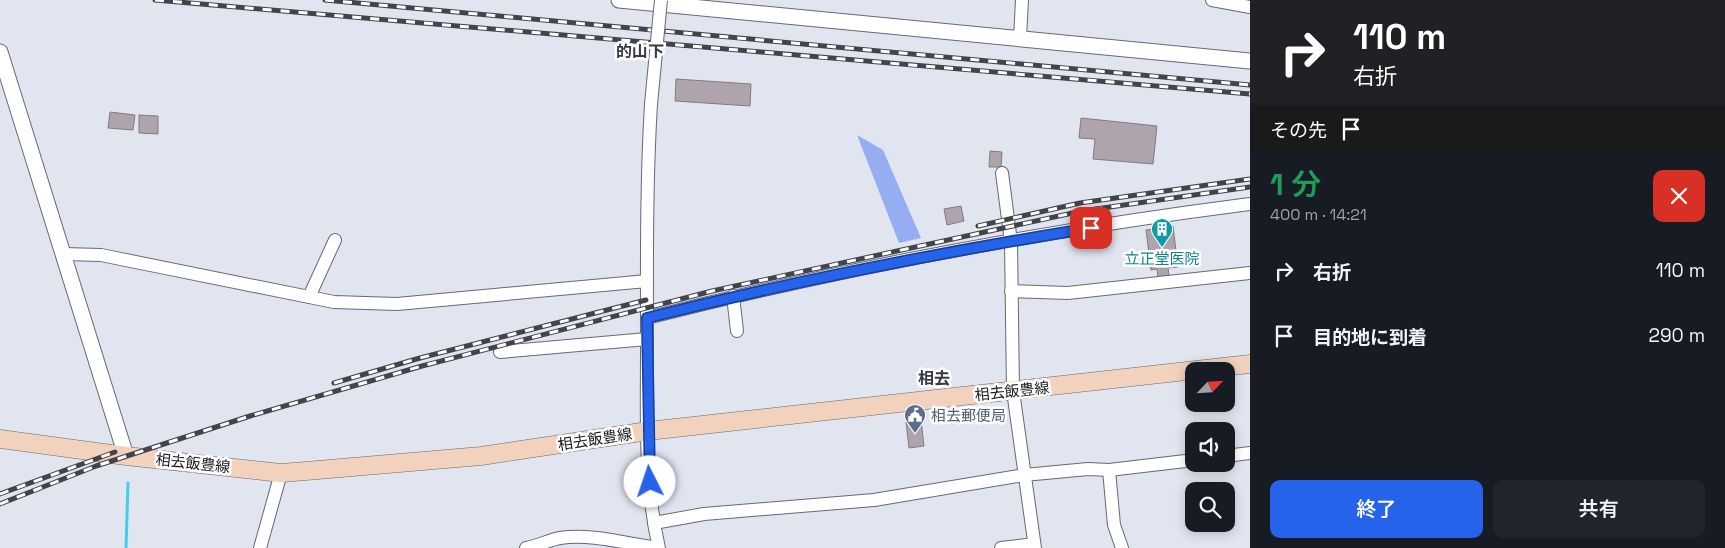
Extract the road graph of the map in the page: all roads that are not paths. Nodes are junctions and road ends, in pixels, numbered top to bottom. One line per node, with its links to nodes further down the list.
1 (619, 0): 6 (street)
2 (661, 0): 15 (street, bridge)
3 (1022, 0): 6 (street)
4 (1212, 0): 5 (street)
5 (1250, 7)
6 (1020, 38): 8 (street)
7 (0, 52): 13 (street)
8 (1250, 60)
9 (1002, 173): 12 (street)
10 (1250, 204): 12 (street)
11 (335, 240): 18 (street)
12 (1011, 242): 16 (street); 17 (street)
13 (63, 254): 18 (street); 29 (street)
14 (1250, 273): 16 (street)
15 (647, 281): 18 (street); 19 (street)
16 (1011, 291): 24 (street)
17 (733, 296): 19 (street); 20 (street)
18 (309, 297)
19 (647, 318): 21 (street)
20 (737, 331)
21 (647, 339): 22 (street); 25 (street)
22 (500, 352)
23 (1250, 364): 24 (main road, 相去飯豊線)
24 (1013, 391): 25 (main road, 相去飯豊線); 33 (street)
25 (648, 432): 32 (main road, 相去飯豊線); 34 (street)
26 (0, 439): 29 (main road, 相去飯豊線)
27 (1250, 453): 28 (street)
28 (1235, 455)
29 (126, 456): 32 (main road, 相去飯豊線)
30 (1185, 461): 31 (street)
31 (1109, 470): 33 (street); 40 (street)
32 (281, 473): 36 (street)
33 (1024, 475): 34 (street); 35 (street)
34 (654, 523): 38 (street)
35 (1034, 546): 39 (street)
36 (260, 548)
37 (526, 548): 38 (street)
38 (658, 548)
39 (1001, 548)
40 (1122, 548)

